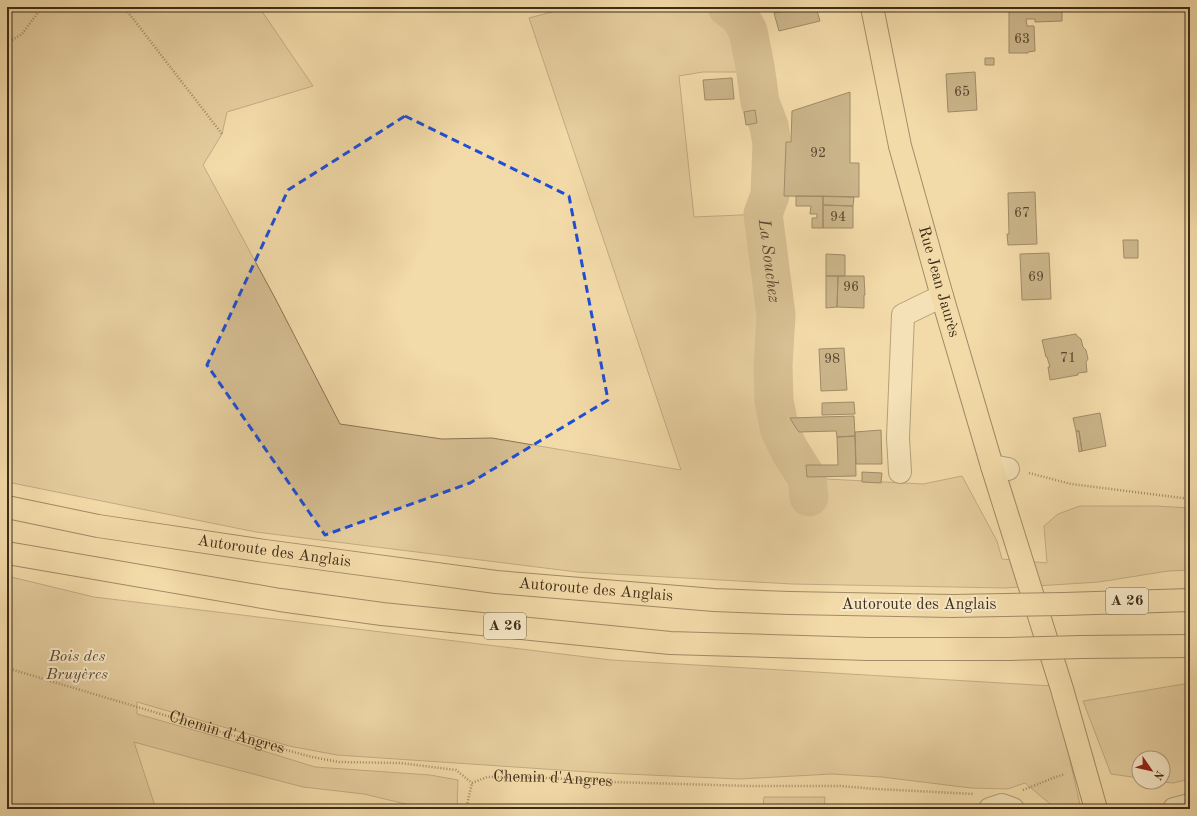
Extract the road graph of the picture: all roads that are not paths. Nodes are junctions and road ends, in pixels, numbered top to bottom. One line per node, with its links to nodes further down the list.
1 (872, 7): 2 (main road, Rue Jean Jaurès)
2 (942, 296): 3 (street); 11 (main road, Rue Jean Jaurès)
3 (900, 472)
4 (7, 507): 6 (main road, Autoroute des Anglais / A 26, bridge)
5 (7, 553): 7 (main road, A 26, bridge)
6 (1190, 600)
7 (1190, 646)
8 (1190, 805): 12 (street)
9 (990, 809): 10 (street)
10 (1013, 809)
11 (1096, 809)
12 (1174, 809)

